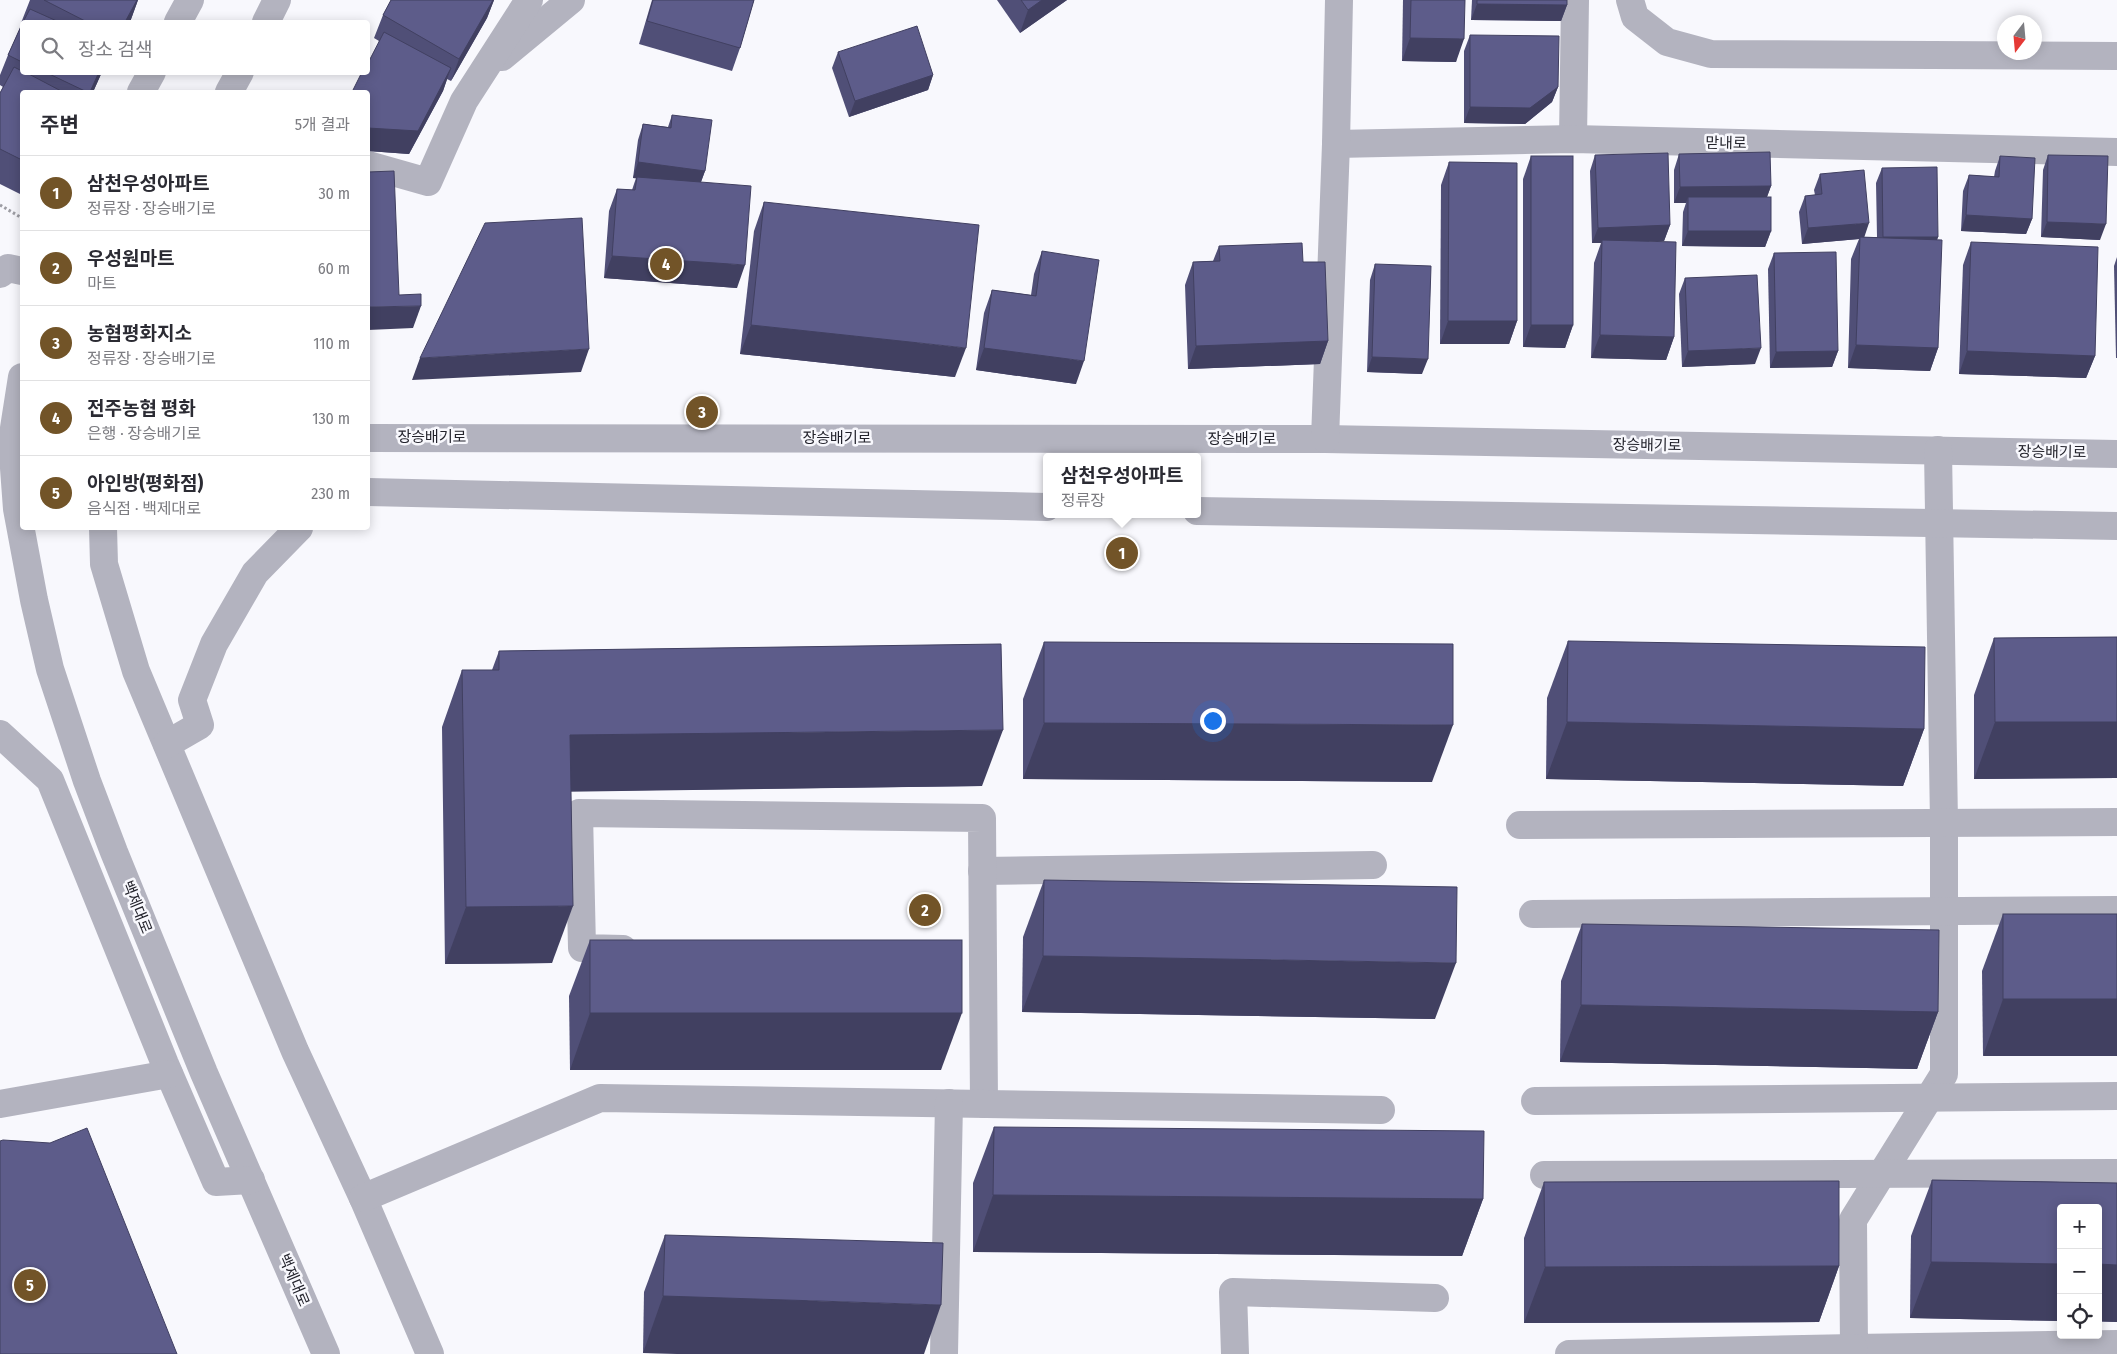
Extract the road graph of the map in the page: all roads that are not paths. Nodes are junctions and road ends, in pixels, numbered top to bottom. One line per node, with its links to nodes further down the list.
1 (190, 0): 8 (street)
2 (277, 0): 9 (street)
3 (529, 0): 11 (street)
4 (571, 0): 11 (street)
5 (1339, 0): 17 (street)
6 (1575, 0): 16 (street)
7 (1630, 0): 10 (street)
8 (179, 20)
9 (267, 20)
10 (2117, 56)
11 (482, 74): 19 (street)
12 (150, 75): 14 (street)
13 (238, 75): 15 (street)
14 (143, 90)
15 (230, 90)
16 (1573, 139): 17 (street, 맏내로); 18 (street, 맏내로)
17 (1336, 144): 24 (street)
18 (2117, 152)
19 (370, 166)
20 (20, 271): 21 (street)
21 (0, 274)
22 (20, 390): 25 (street, 백제대로)
23 (370, 438): 24 (street, 장승배기로)
24 (1325, 439): 26 (street, 장승배기로)
25 (12, 442): 30 (street, 백제대로)
26 (1938, 450): 27 (street, 장승배기로); 32 (street)
27 (2117, 454)
28 (370, 492): 29 (street)
29 (1043, 507)
30 (13, 509): 58 (street, 백제대로)
31 (1201, 511): 32 (street)
32 (1939, 524): 33 (street); 39 (street)
33 (2117, 526)
34 (103, 530): 37 (street)
35 (296, 530): 37 (street)
36 (0, 734): 47 (street)
37 (168, 744): 59 (street)
38 (2117, 822): 39 (street)
39 (1944, 823): 40 (street); 44 (street)
40 (1520, 825)
41 (1373, 865): 42 (street)
42 (982, 871): 46 (street); 53 (street)
43 (2117, 910): 44 (street)
44 (1944, 911): 45 (street); 49 (street)
45 (1533, 914)
46 (650, 949)
47 (170, 1074): 52 (street); 58 (street)
48 (2117, 1096): 49 (street)
49 (1930, 1098): 50 (street); 56 (street)
50 (1535, 1102)
51 (949, 1103): 53 (street); 59 (street); 65 (street)
52 (0, 1104)
53 (984, 1104): 54 (street)
54 (1381, 1110)
55 (2117, 1173): 56 (street)
56 (1882, 1174): 57 (street); 62 (street)
57 (1544, 1175)
58 (251, 1180): 63 (street, 백제대로)
59 (362, 1198): 64 (street)
60 (1435, 1298): 66 (street)
61 (2117, 1344): 62 (street)
62 (1854, 1348): 67 (street)
63 (326, 1354)
64 (430, 1354)
65 (944, 1354)
66 (1235, 1354)
67 (1569, 1354)

